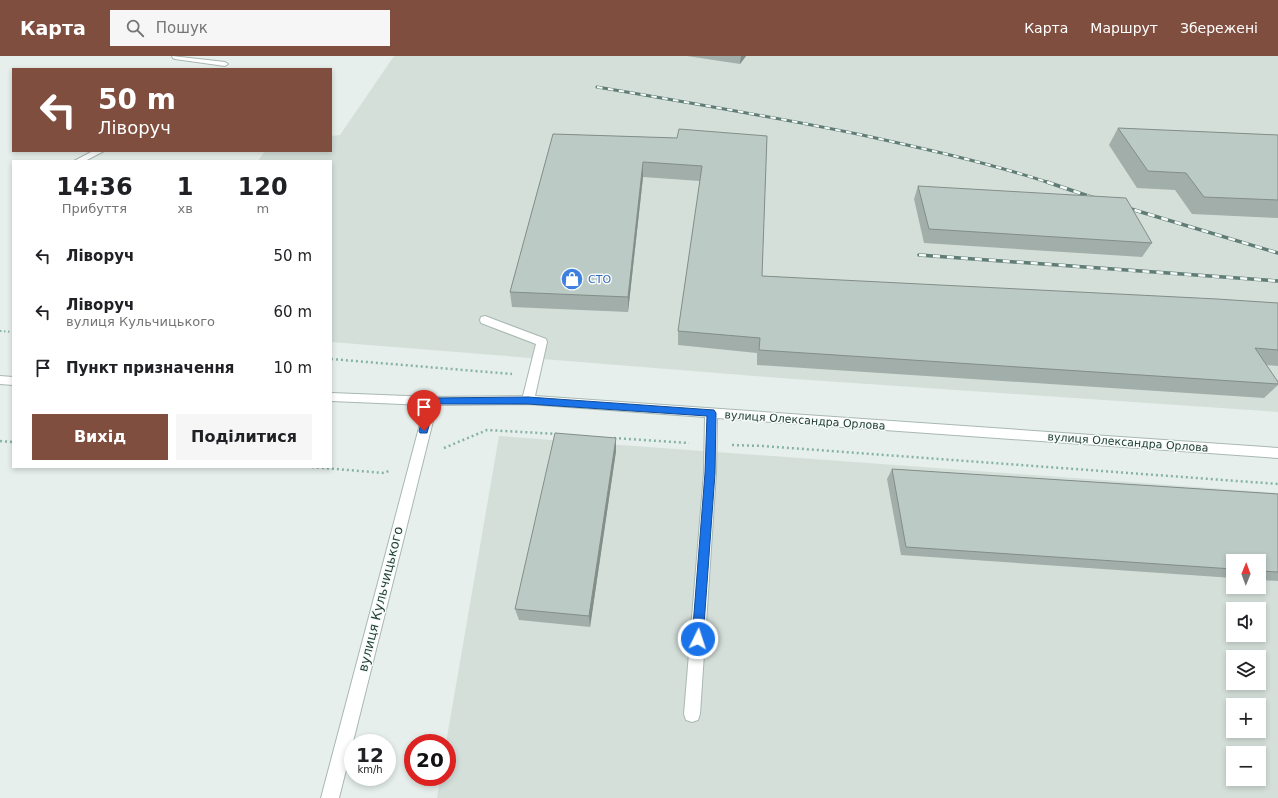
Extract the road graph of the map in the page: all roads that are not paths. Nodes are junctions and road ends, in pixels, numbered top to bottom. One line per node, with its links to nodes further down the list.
1 (176, 59): 2 (street)
2 (225, 64)
3 (98, 152): 4 (street)
4 (80, 160)
5 (486, 320): 9 (street)
6 (0, 380): 7 (street)
7 (12, 381)
8 (332, 397): 10 (street, вулиця Олександра Орлова)
9 (528, 400): 10 (street, вулиця Олександра Орлова); 11 (street, вулиця Олександра Орлова)
10 (432, 401): 14 (street, вулиця Кульчицького)
11 (711, 413): 12 (street, вулиця Олександра Орлова); 13 (street)
12 (1278, 453)
13 (692, 714)
14 (330, 798)

